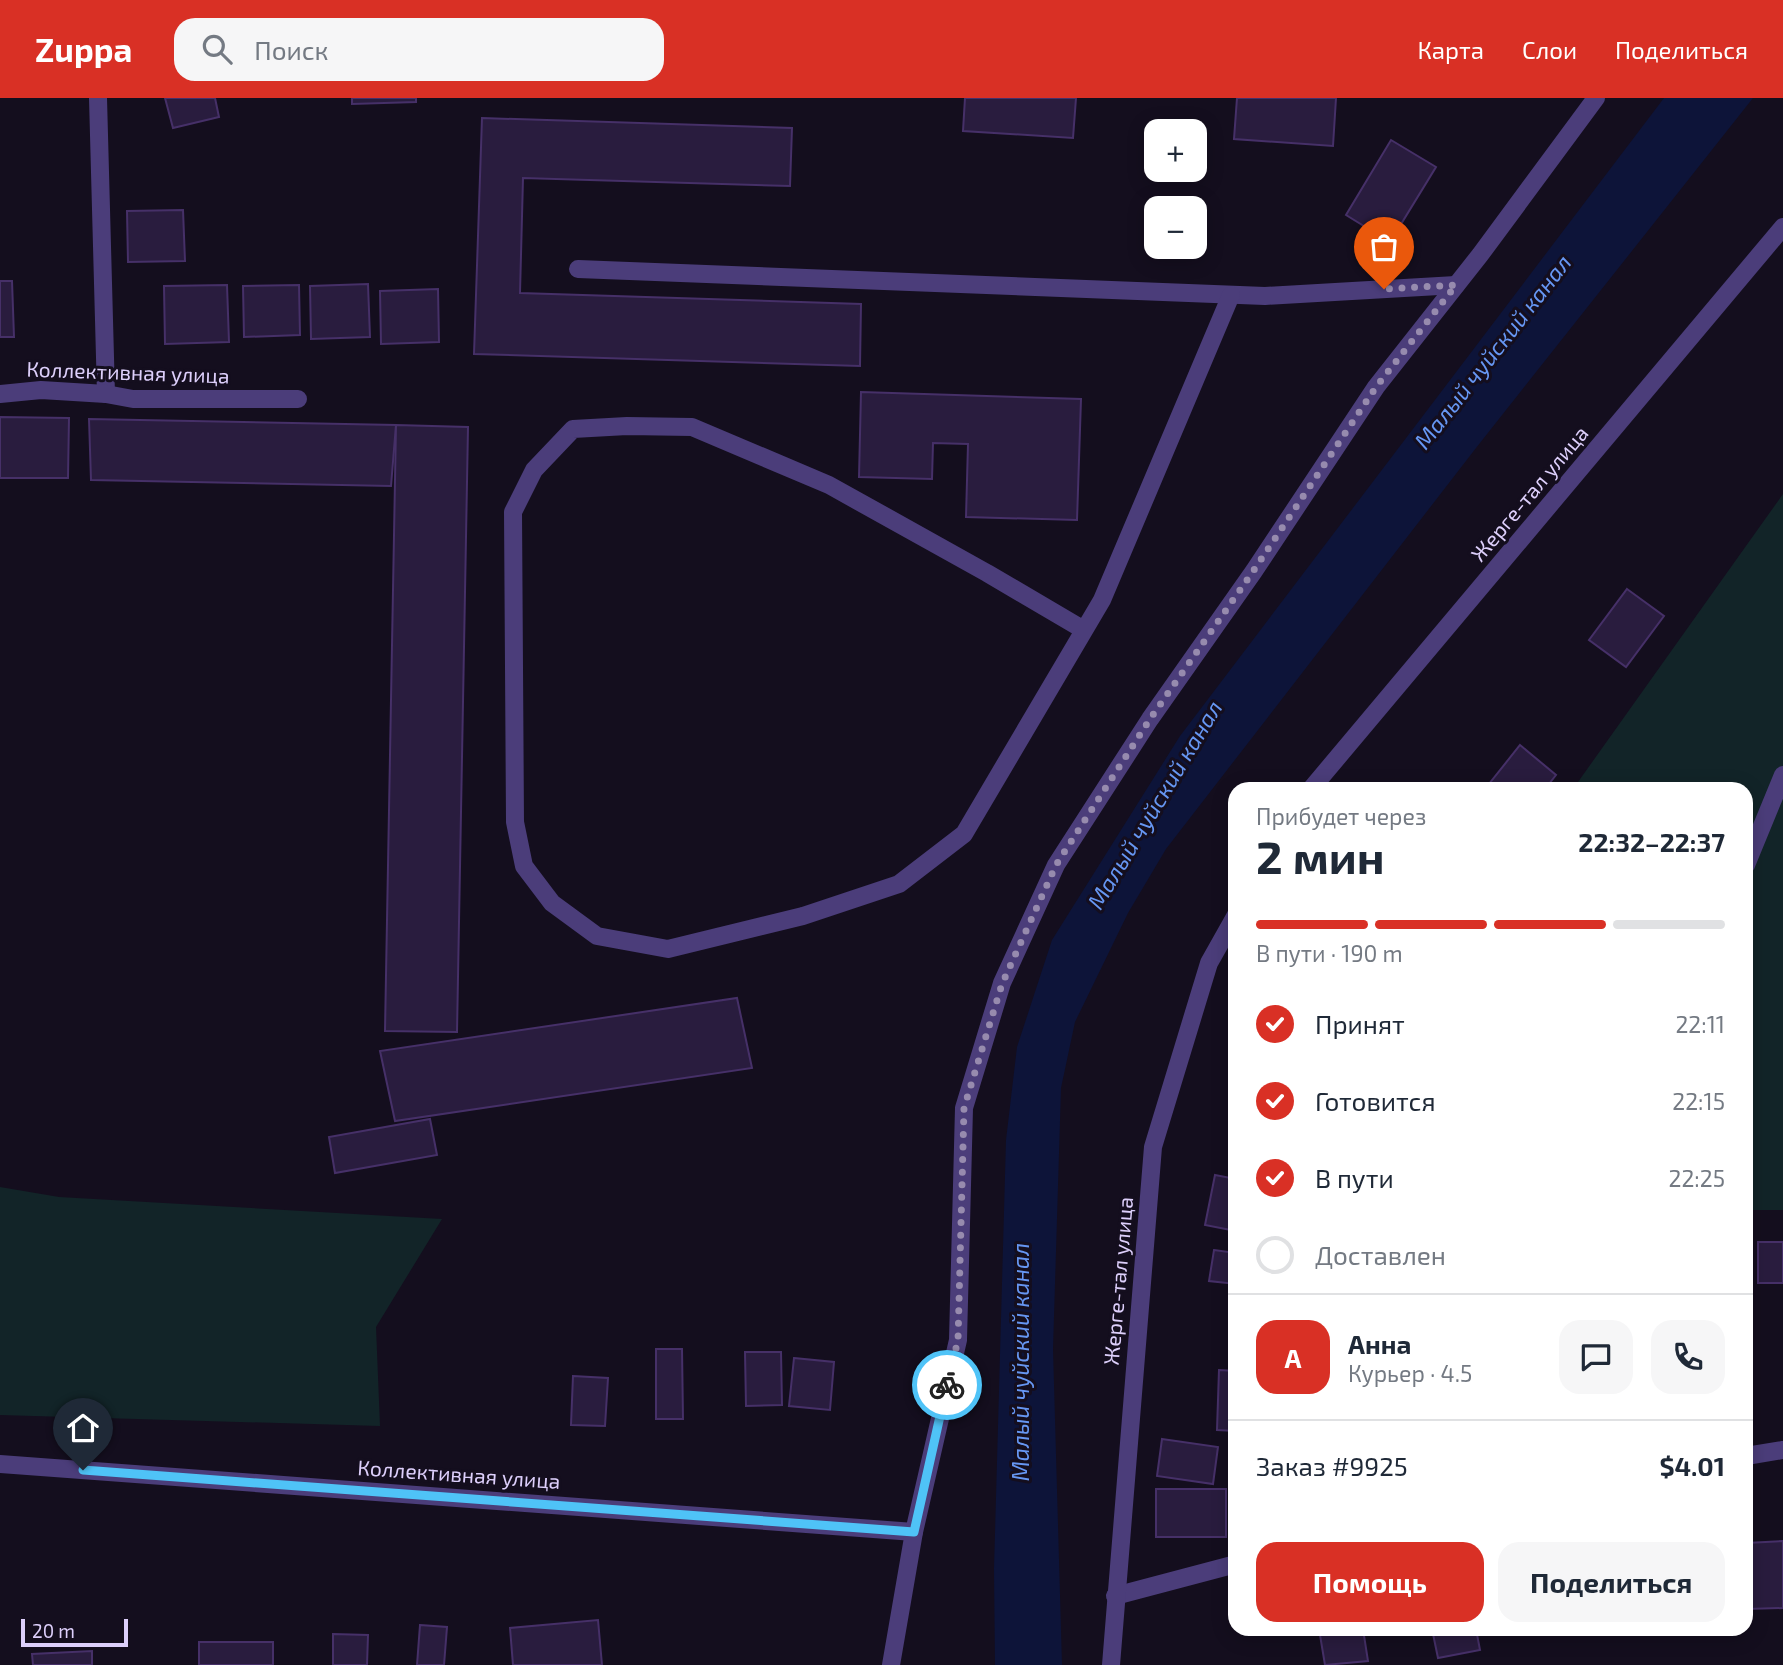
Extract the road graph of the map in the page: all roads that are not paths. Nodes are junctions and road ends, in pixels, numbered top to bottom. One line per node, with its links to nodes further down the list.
1 (98, 98): 8 (street)
2 (1596, 98): 5 (street)
3 (1783, 227): 12 (street, Жерге-тал улица)
4 (578, 269): 6 (street)
5 (1456, 285): 6 (street); 18 (street)
6 (1231, 295): 10 (street)
7 (0, 394): 8 (street, Коллективная улица)
8 (106, 394): 9 (street, Коллективная улица)
9 (298, 398)
10 (1084, 630): 10 (street)
11 (1783, 775): 13 (street)
12 (1317, 782)
13 (1753, 848)
14 (1228, 929): 20 (street, Жерге-тал улица)
15 (1783, 1450): 16 (street)
16 (1753, 1455)
17 (0, 1464): 18 (street, Коллективная улица)
18 (914, 1532): 21 (street)
19 (1228, 1566): 20 (street)
20 (1115, 1596): 22 (street, Жерге-тал улица)
21 (891, 1665)
22 (1111, 1665)

